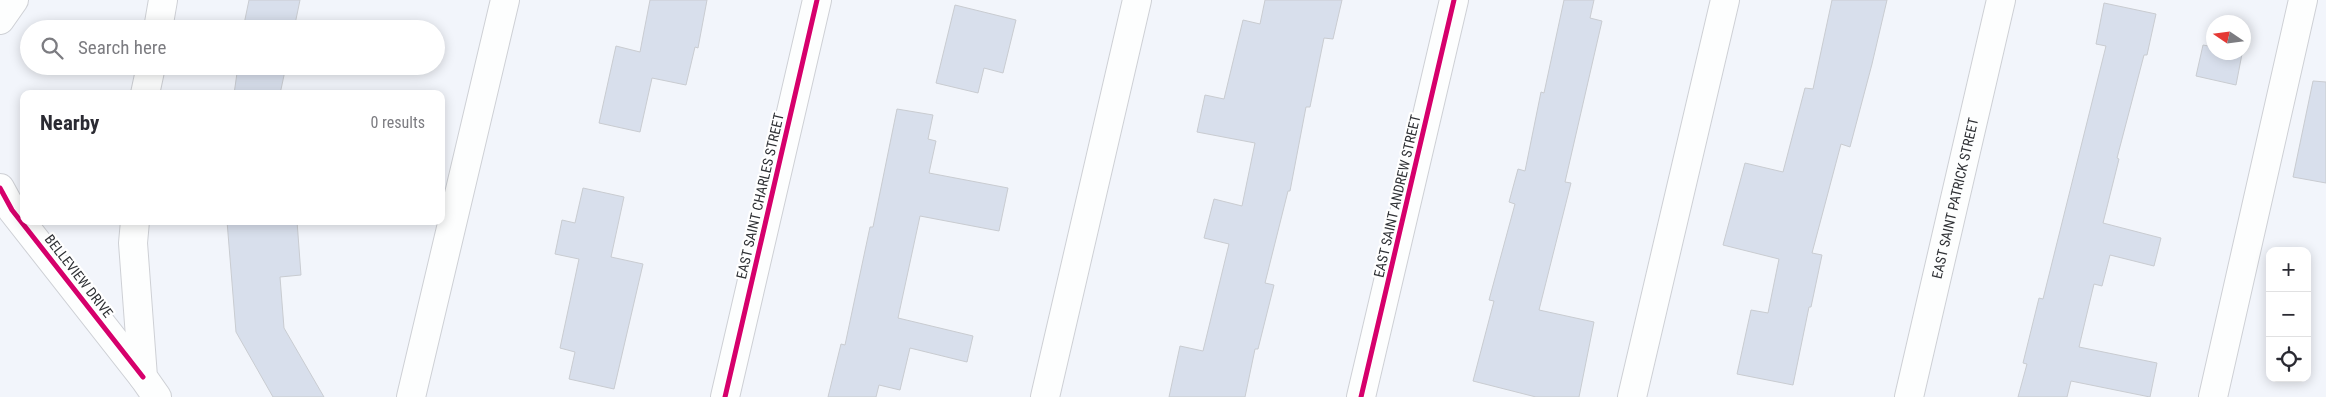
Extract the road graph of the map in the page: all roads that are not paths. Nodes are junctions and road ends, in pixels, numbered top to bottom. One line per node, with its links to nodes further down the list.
1 (14, 0): 10 (street)
2 (163, 0): 11 (street)
3 (505, 0): 19 (street)
4 (817, 0): 20 (street, EAST SAINT CHARLES STREET)
5 (1137, 0): 21 (street)
6 (1454, 0): 22 (street, EAST SAINT ANDREW STREET)
7 (1725, 0): 23 (street)
8 (2001, 0): 24 (street, EAST SAINT PATRICK STREET)
9 (2303, 0): 25 (street)
10 (0, 20)
11 (160, 20)
12 (148, 75): 13 (street)
13 (146, 90)
14 (0, 188): 15 (street, BELLEVIEW DRIVE)
15 (20, 220)
16 (24, 225): 18 (street, BELLEVIEW DRIVE)
17 (135, 225): 18 (street, BELLEVIEW DRIVE)
18 (150, 387)
19 (411, 397)
20 (725, 397)
21 (1045, 397)
22 (1361, 397)
23 (1632, 397)
24 (1909, 397)
25 (2213, 397)

